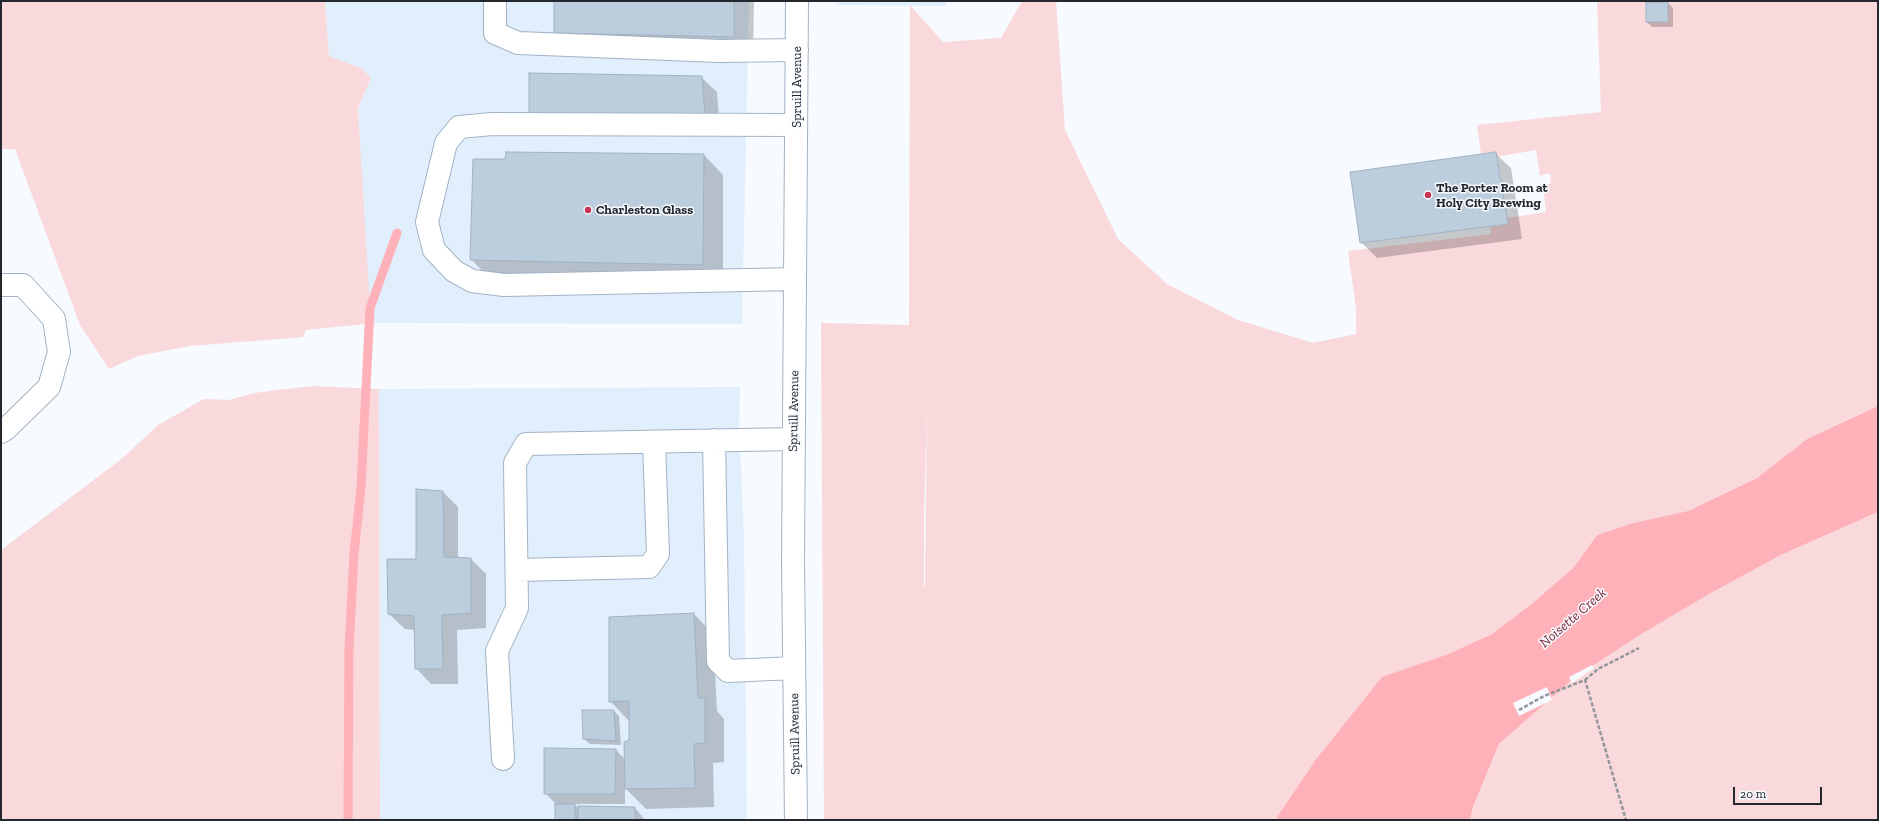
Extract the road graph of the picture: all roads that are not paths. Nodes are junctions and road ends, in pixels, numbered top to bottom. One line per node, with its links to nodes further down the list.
1 (495, 1): 3 (street)
2 (797, 1): 3 (street, Spruill Avenue)
3 (797, 50): 4 (street, Spruill Avenue)
4 (796, 125): 5 (street, Spruill Avenue); 5 (street)
5 (795, 279): 8 (street, Spruill Avenue)
6 (1, 285): 7 (street)
7 (1, 432)
8 (794, 439): 9 (street); 12 (street, Spruill Avenue)
9 (714, 440): 10 (street); 12 (street)
10 (654, 442): 11 (street); 11 (street)
11 (517, 570): 13 (street)
12 (794, 668): 14 (street, Spruill Avenue)
13 (502, 759)
14 (796, 820)

